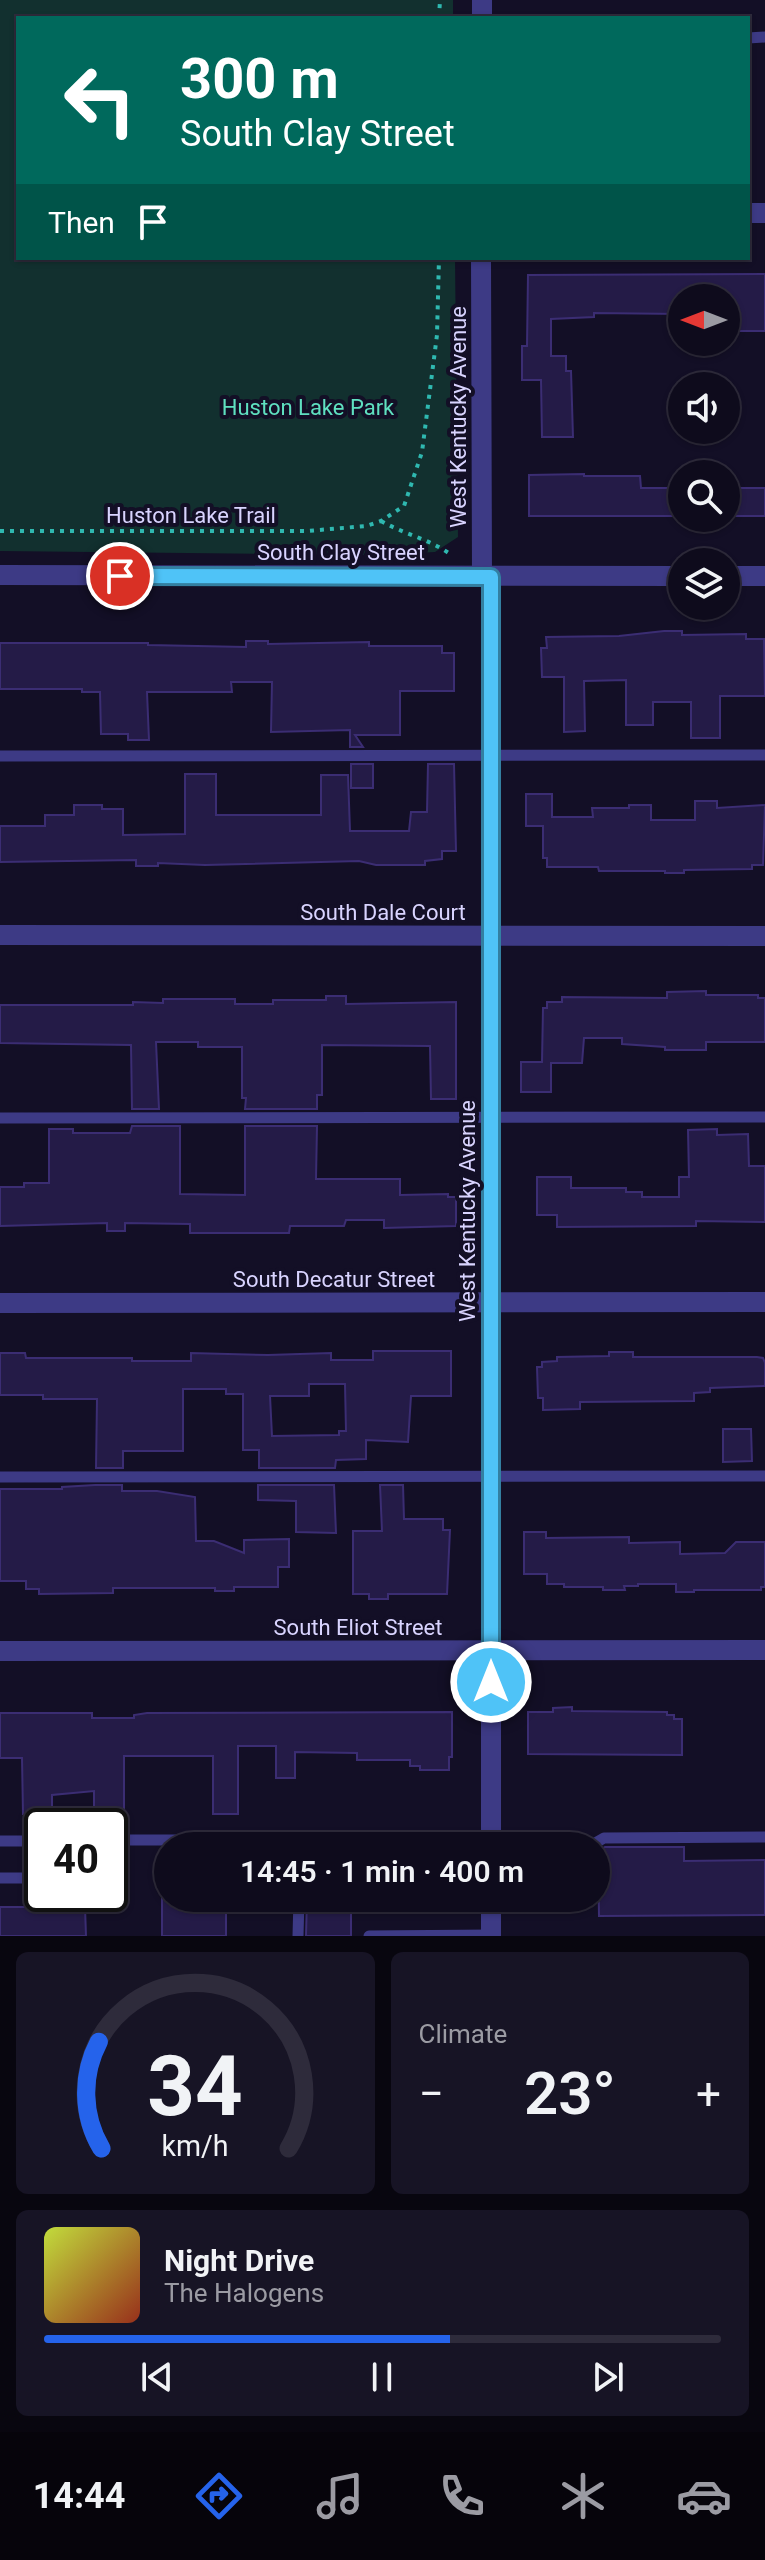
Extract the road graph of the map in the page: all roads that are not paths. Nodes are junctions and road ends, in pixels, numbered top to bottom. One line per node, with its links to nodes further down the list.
1 (481, 260): 3 (street, West Kentucky Avenue)
2 (0, 575): 3 (street, South Clay Street)
3 (487, 576): 4 (street, South Clay Street); 9 (street, West Kentucky Avenue)
4 (668, 576)
5 (740, 576): 6 (street)
6 (765, 576)
7 (765, 755): 9 (lane)
8 (0, 756): 9 (lane)
9 (491, 756): 11 (street, West Kentucky Avenue)
10 (0, 935): 11 (street, South Dale Court)
11 (491, 936): 12 (street, South Dale Court); 13 (street, West Kentucky Avenue)
12 (765, 936)
13 (491, 1117): 14 (lane); 15 (lane); 16 (street, West Kentucky Avenue)
14 (765, 1117)
15 (0, 1118)
16 (491, 1302): 17 (street, South Decatur Street); 18 (street, South Decatur Street); 19 (street, West Kentucky Avenue)
17 (765, 1302)
18 (0, 1303)
19 (491, 1476): 20 (lane); 21 (lane); 22 (street, West Kentucky Avenue)
20 (765, 1476)
21 (0, 1477)
22 (491, 1650): 23 (street, South Eliot Street); 24 (street, South Eliot Street); 25 (street, West Kentucky Avenue)
23 (765, 1650)
24 (0, 1651)
25 (491, 1832)
26 (765, 1837): 27 (lane)
27 (610, 1838)
28 (128, 1840): 31 (lane)
29 (0, 1841): 30 (lane)
30 (24, 1841)
31 (154, 1841)
32 (0, 1878): 33 (lane)
33 (24, 1878)
34 (299, 1912): 36 (lane)
35 (491, 1912): 38 (street)
36 (298, 1936)
37 (369, 1936): 38 (lane)
38 (491, 1936)

